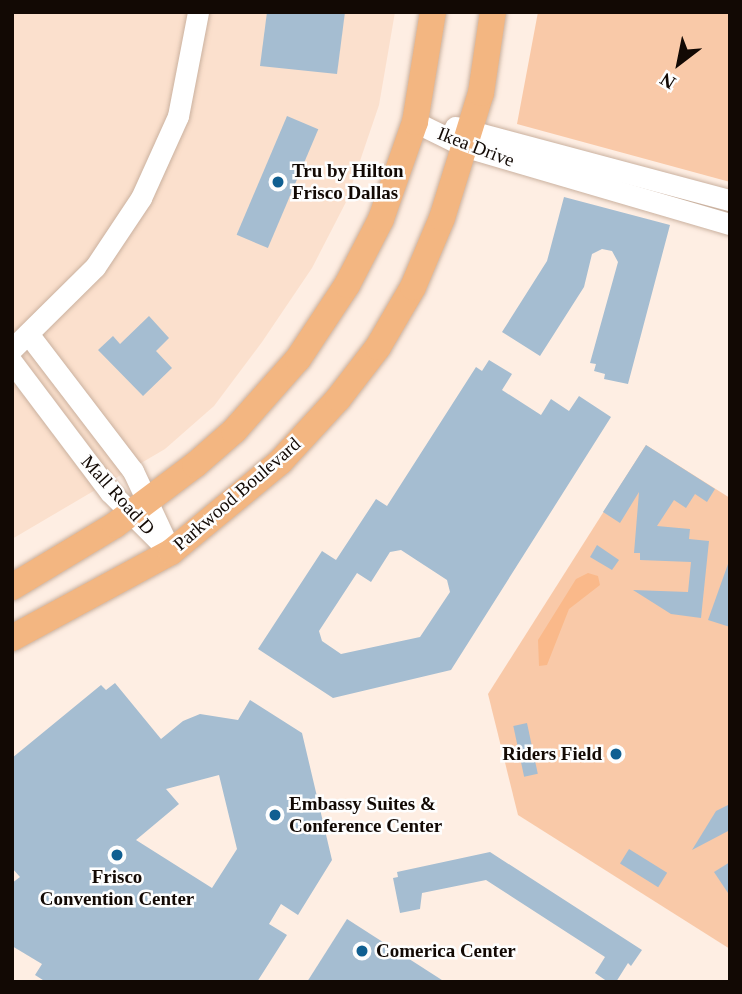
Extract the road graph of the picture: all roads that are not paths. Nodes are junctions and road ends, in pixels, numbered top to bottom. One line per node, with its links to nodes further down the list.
1 (198, 12): 10 (street)
2 (433, 12): 4 (main road)
3 (493, 12): 5 (main road, Parkwood Boulevard)
4 (415, 122): 5 (street, Ikea Drive); 13 (main road)
5 (468, 138): 6 (street, Ikea Drive); 8 (street, Ikea Drive); 14 (main road, Parkwood Boulevard)
6 (702, 192): 7 (street, Ikea Drive); 8 (street)
7 (730, 200)
8 (696, 214): 9 (street, Ikea Drive)
9 (730, 224)
10 (29, 335): 11 (street); 13 (street, Mall Road D)
11 (12, 349)
12 (12, 362): 13 (street, Mall Road D)
13 (138, 508): 14 (street, Mall Road D); 15 (main road)
14 (171, 552): 16 (main road, Parkwood Boulevard)
15 (12, 587)
16 (12, 638)

